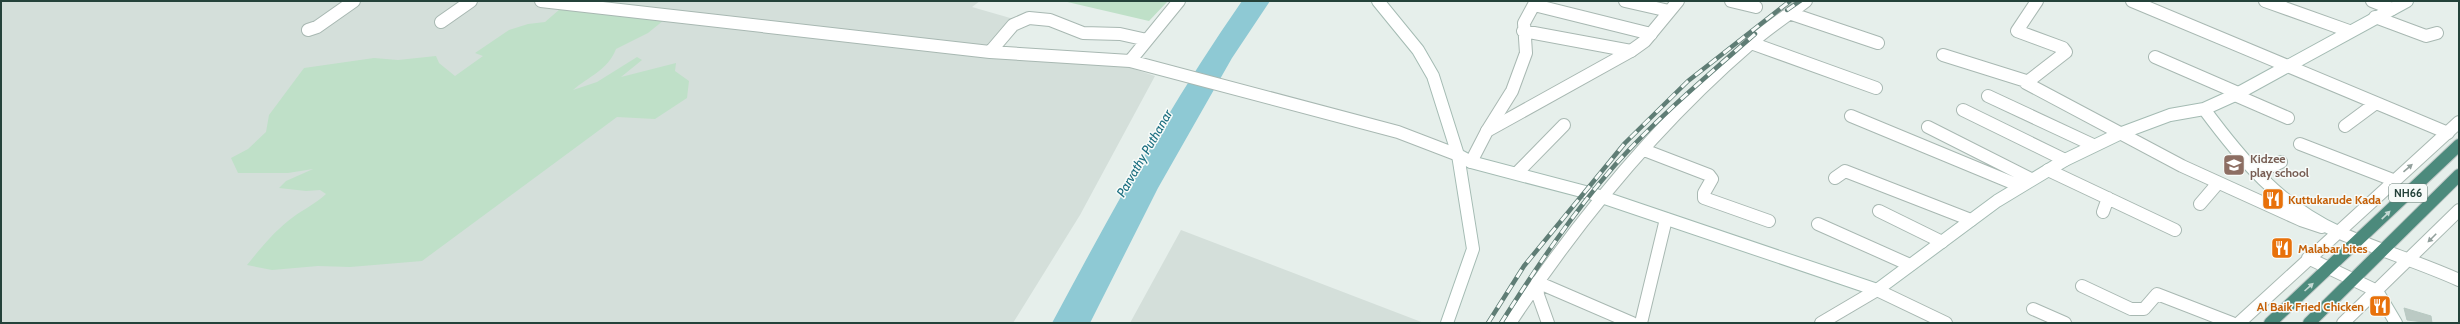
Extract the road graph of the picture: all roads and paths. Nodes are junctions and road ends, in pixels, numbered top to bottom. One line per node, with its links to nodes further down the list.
1 (354, 1): 22 (street)
2 (471, 1): 21 (street)
3 (541, 1): 31 (street)
4 (1179, 1): 27 (street)
5 (1378, 1): 56 (street)
6 (1625, 1): 18 (street)
7 (1678, 1): 18 (street)
8 (1731, 1): 16 (street)
9 (1806, 1): 19 (street)
10 (2037, 1): 36 (street)
11 (2132, 1): 35 (street)
12 (2372, 1): 17 (street)
13 (2407, 1): 17 (street)
14 (2271, 2): 24 (street)
15 (1535, 3): 23 (street); 26 (street)
16 (1756, 7)
17 (2392, 8): 20 (street)
18 (1669, 11): 26 (street)
19 (1789, 13): 28 (street); 29 (street)
20 (2375, 17): 24 (street); 25 (street)
21 (441, 22)
22 (308, 30)
23 (1523, 31): 30 (street); 49 (street)
24 (2349, 31): 35 (street)
25 (2437, 33)
26 (1651, 34): 30 (street)
27 (1147, 40): 31 (street); 34 (street)
28 (1751, 43): 37 (street); 55 (street)
29 (1878, 43)
30 (1631, 51): 49 (street)
31 (990, 52): 34 (street)
32 (1942, 55): 36 (street)
33 (2156, 57): 38 (street)
34 (1130, 61): 56 (street)
35 (2285, 66): 38 (street); 40 (street)
36 (2026, 81): 51 (street)
37 (1876, 88)
38 (2236, 94): 41 (street); 44 (street)
39 (1988, 96): 53 (street)
40 (2376, 103): 47 (street); 50 (street)
41 (2204, 109): 51 (street); 60 (street)
42 (1963, 110): 57 (street)
43 (1851, 116): 68 (street)
44 (2288, 118)
45 (2459, 122): 50 (street)
46 (1564, 125): 62 (street)
47 (2345, 126)
48 (1928, 127): 65 (street)
49 (1487, 131): 58 (street)
50 (2448, 133): 66 (street, one-way to 50)
51 (2119, 134): 53 (street); 67 (street)
52 (2300, 144): 66 (street)
53 (2093, 145): 57 (street)
54 (2459, 145): 83 (highway, NH66, one-way to 54)
55 (1644, 150): 69 (street); 77 (street)
56 (1458, 155): 58 (street); 96 (street)
57 (2065, 160): 61 (street)
58 (1470, 162): 62 (street)
59 (2281, 162): 60 (street)
60 (2246, 164): 79 (street)
61 (2048, 170): 65 (street); 70 (street)
62 (1517, 173): 69 (street)
63 (2459, 175): 84 (highway, NH66)
64 (1835, 178): 76 (street)
65 (2031, 179): 68 (street)
66 (2393, 180): 81 (street)
67 (2218, 183): 71 (street); 79 (street)
68 (2020, 186): 76 (street)
69 (1601, 197): 75 (street); 91 (street)
70 (2108, 198): 74 (street); 80 (street)
71 (2200, 204)
72 (2459, 210): 86 (street, one-way to 86)
73 (1879, 211): 82 (street)
74 (2103, 212)
75 (1666, 219): 93 (street); 100 (street)
76 (1971, 220): 82 (street)
77 (1769, 221)
78 (1818, 224): 87 (street)
79 (2325, 228): 81 (street)
80 (2175, 230)
81 (2338, 232): 83 (street); 85 (street)
82 (1942, 242): 87 (street)
83 (2357, 242): 84 (street); 88 (highway, NH66)
84 (2380, 251): 86 (street); 89 (highway, NH66)
85 (2308, 258): 88 (street); 105 (street)
86 (2411, 259): 90 (street); 94 (street)
87 (1910, 265): 93 (street)
88 (2330, 269): 89 (street); 106 (highway, NH66, one-way to 88)
89 (2352, 280): 94 (street); 107 (highway, NH66)
90 (2459, 280)
91 (1537, 282): 97 (street); 98 (street); 99 (street)
92 (2082, 286): 104 (street)
93 (1877, 290): 101 (street); 102 (street)
94 (2377, 291): 108 (street); 109 (street)
95 (2033, 309): 103 (street)
96 (1447, 323)
97 (1510, 323)
98 (1548, 323)
99 (1632, 323)
100 (1641, 323)
101 (1821, 323)
102 (1946, 323)
103 (2065, 323)
104 (2232, 323)
105 (2239, 323)
106 (2270, 323)
107 (2309, 323)
108 (2343, 323)
109 (2396, 323)

